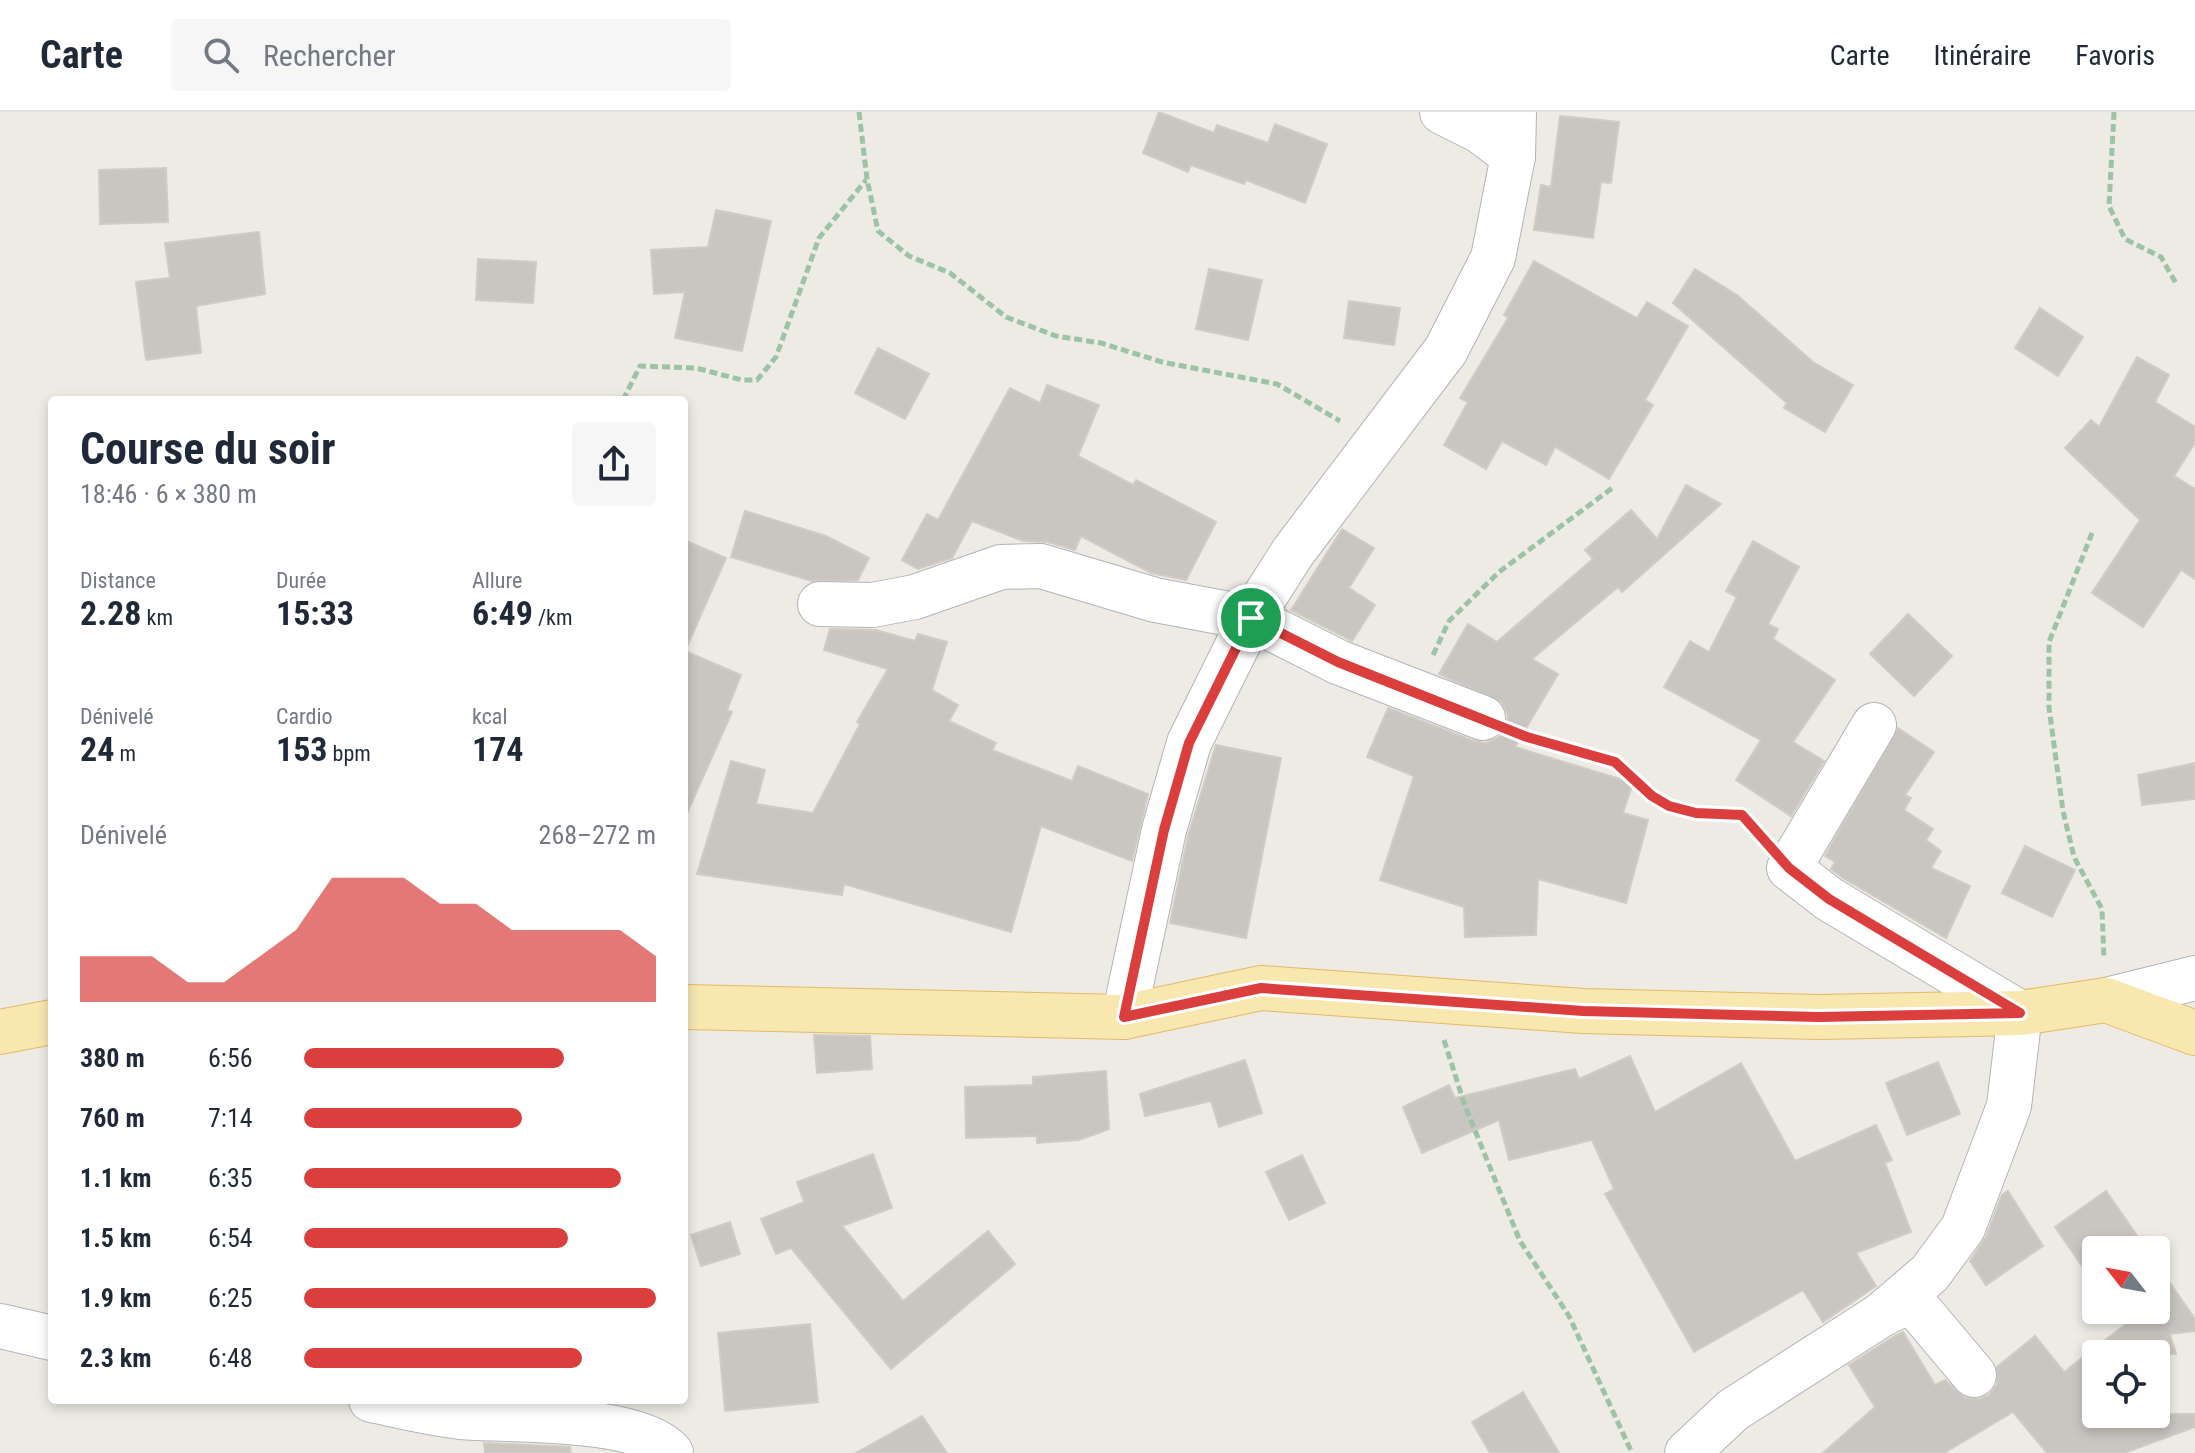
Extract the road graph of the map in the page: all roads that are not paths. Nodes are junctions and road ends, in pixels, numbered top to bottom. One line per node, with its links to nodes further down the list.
1 (1442, 112): 3 (street)
2 (1514, 112): 3 (street)
3 (1513, 156): 5 (street)
4 (820, 604): 5 (street)
5 (1251, 618): 6 (street); 12 (street)
6 (1483, 718)
7 (1874, 725): 11 (street)
8 (2195, 978): 9 (street)
9 (2106, 1000): 11 (main road); 15 (main road)
10 (688, 1007): 12 (main road)
11 (2020, 1013): 12 (main road); 16 (street)
12 (1124, 1017)
13 (48, 1023): 14 (main road)
14 (0, 1032)
15 (2195, 1033)
16 (1881, 1315): 19 (street); 22 (street)
17 (0, 1326): 18 (street)
18 (48, 1337)
19 (1974, 1375)
20 (392, 1404): 21 (street)
21 (671, 1453)
22 (1687, 1453)

